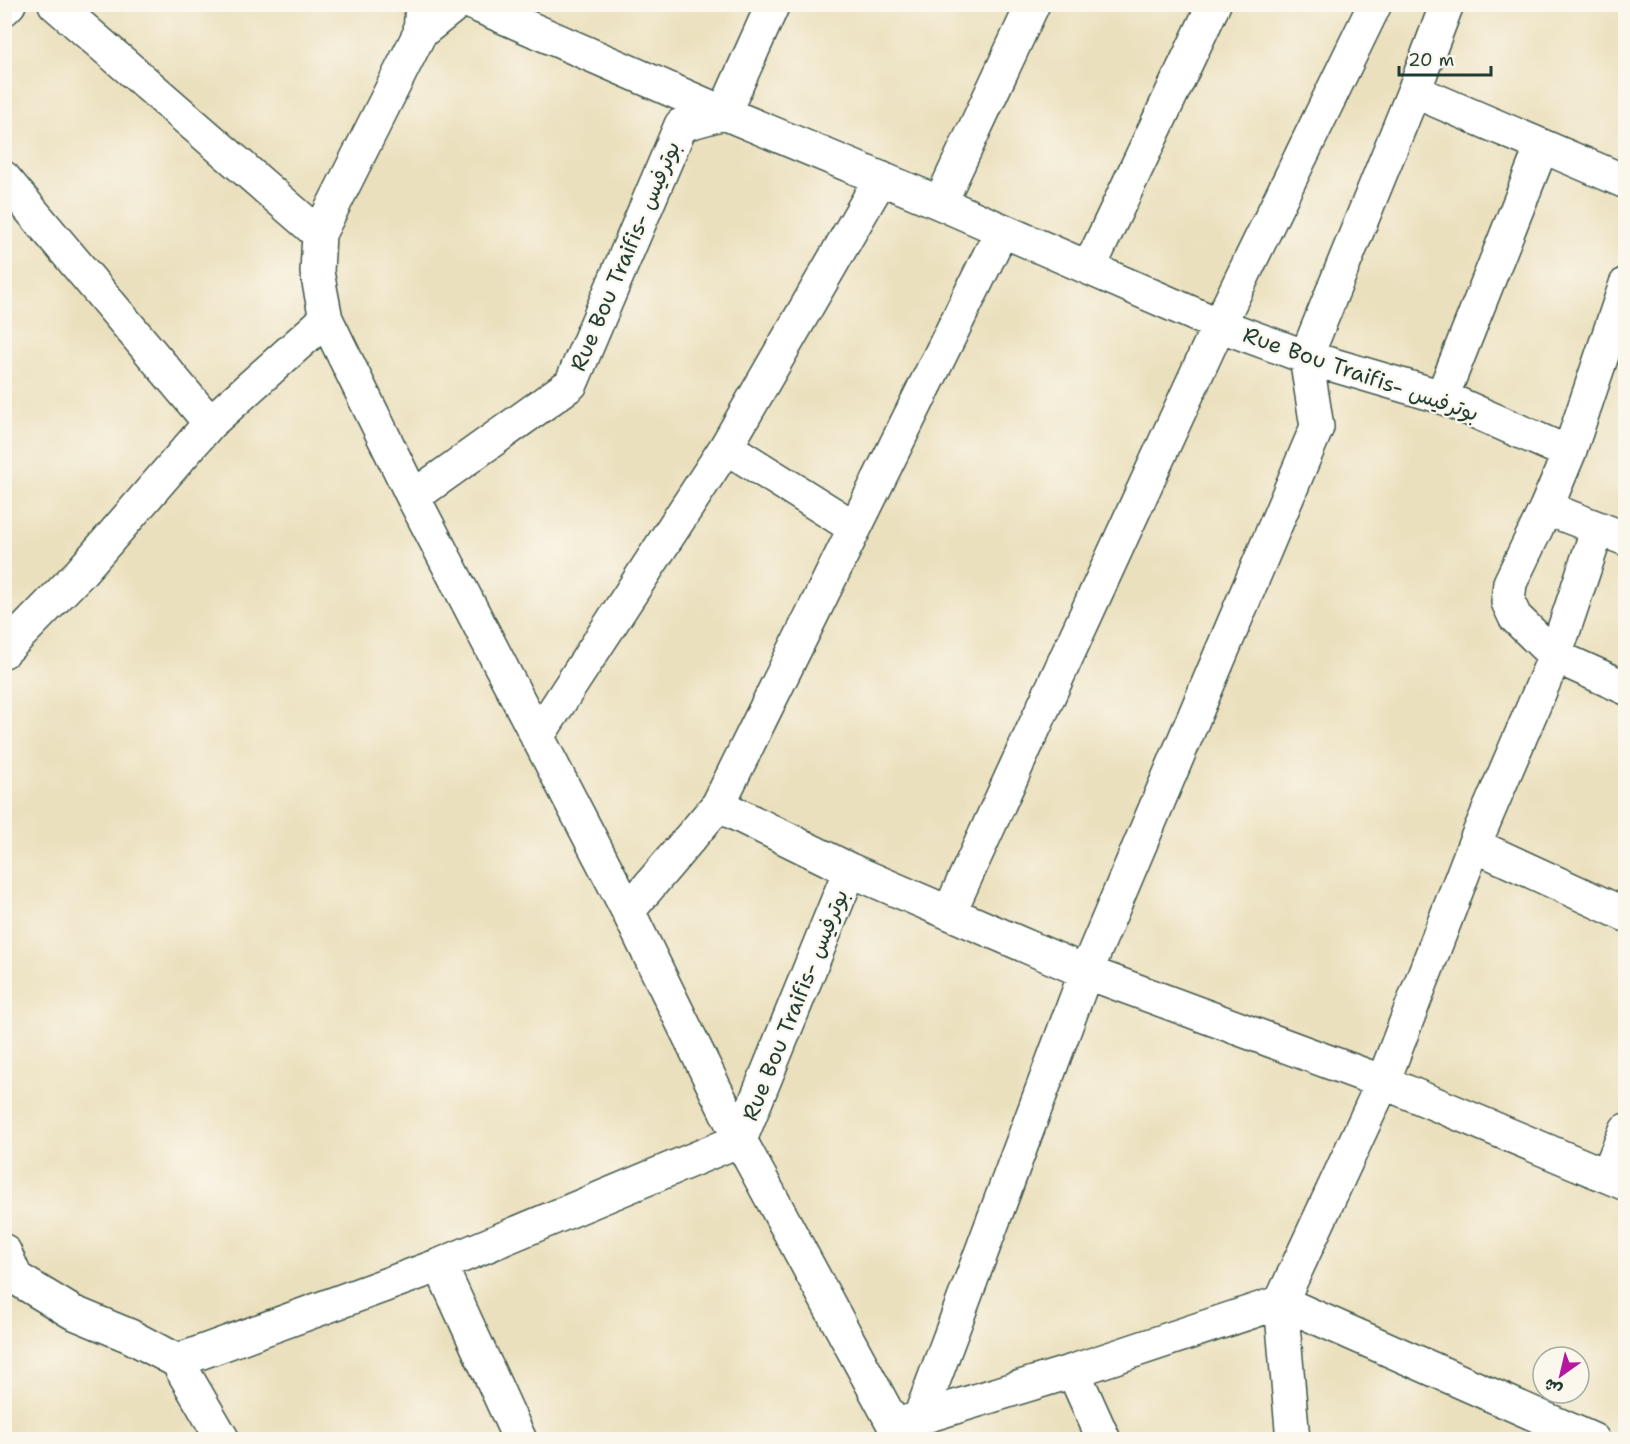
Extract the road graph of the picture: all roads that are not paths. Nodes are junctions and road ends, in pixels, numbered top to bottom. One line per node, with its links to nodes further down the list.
1 (9, 4): 10 (street)
2 (55, 4): 20 (street)
3 (456, 4): 11 (street)
4 (474, 4): 13 (street)
5 (773, 4): 13 (street)
6 (1033, 4): 18 (street)
7 (1214, 4): 21 (street)
8 (1375, 4): 24 (street)
9 (1447, 4): 12 (street)
10 (4, 9)
11 (421, 19): 20 (street)
12 (1414, 91): 14 (street); 25 (street)
13 (724, 113): 16 (street); 30 (street, Rue Bou Traifis- بوترفيس)
14 (1542, 146): 17 (street); 26 (street)
15 (4, 178): 27 (street)
16 (881, 178): 18 (street); 28 (street)
17 (1626, 182)
18 (940, 203): 19 (street)
19 (1002, 230): 21 (street); 32 (street)
20 (319, 234): 23 (street)
21 (1089, 268): 24 (street, Rue Bou Traifis- بوترفيس)
22 (1626, 284): 29 (street)
23 (326, 319): 27 (street); 30 (street)
24 (1220, 325): 25 (street, Rue Bou Traifis- بوترفيس); 42 (street)
25 (1306, 357): 26 (street, Rue Bou Traifis- بوترفيس); 44 (street)
26 (1442, 398): 29 (street, Rue Bou Traifis- بوترفيس)
27 (210, 423): 34 (street)
28 (726, 447): 32 (street); 37 (street)
29 (1569, 453): 31 (street)
30 (413, 497): 37 (street)
31 (1546, 508): 33 (street); 35 (street)
32 (855, 528): 38 (street)
33 (1612, 533): 35 (street)
34 (4, 651)
35 (1555, 656): 36 (street); 39 (street)
36 (1626, 688)
37 (537, 737): 41 (street)
38 (718, 805): 40 (street); 41 (street)
39 (1474, 845): 43 (street); 45 (street)
40 (850, 870): 42 (street); 47 (street, Rue Bou Traifis- بوترفيس)
41 (628, 911): 47 (street)
42 (949, 913): 44 (street)
43 (1626, 915)
44 (1086, 972): 45 (street); 54 (street)
45 (1383, 1082): 48 (street); 51 (street)
46 (1626, 1130): 48 (street)
47 (741, 1140): 49 (street); 54 (street)
48 (1616, 1180)
49 (440, 1265): 52 (street); 56 (street)
50 (8, 1271): 52 (street)
51 (1281, 1302): 53 (street); 58 (street); 59 (street)
52 (177, 1361): 55 (street)
53 (1073, 1371): 54 (street); 57 (street)
54 (906, 1427)
55 (223, 1440)
56 (520, 1440)
57 (1104, 1440)
58 (1293, 1440)
59 (1593, 1440)

